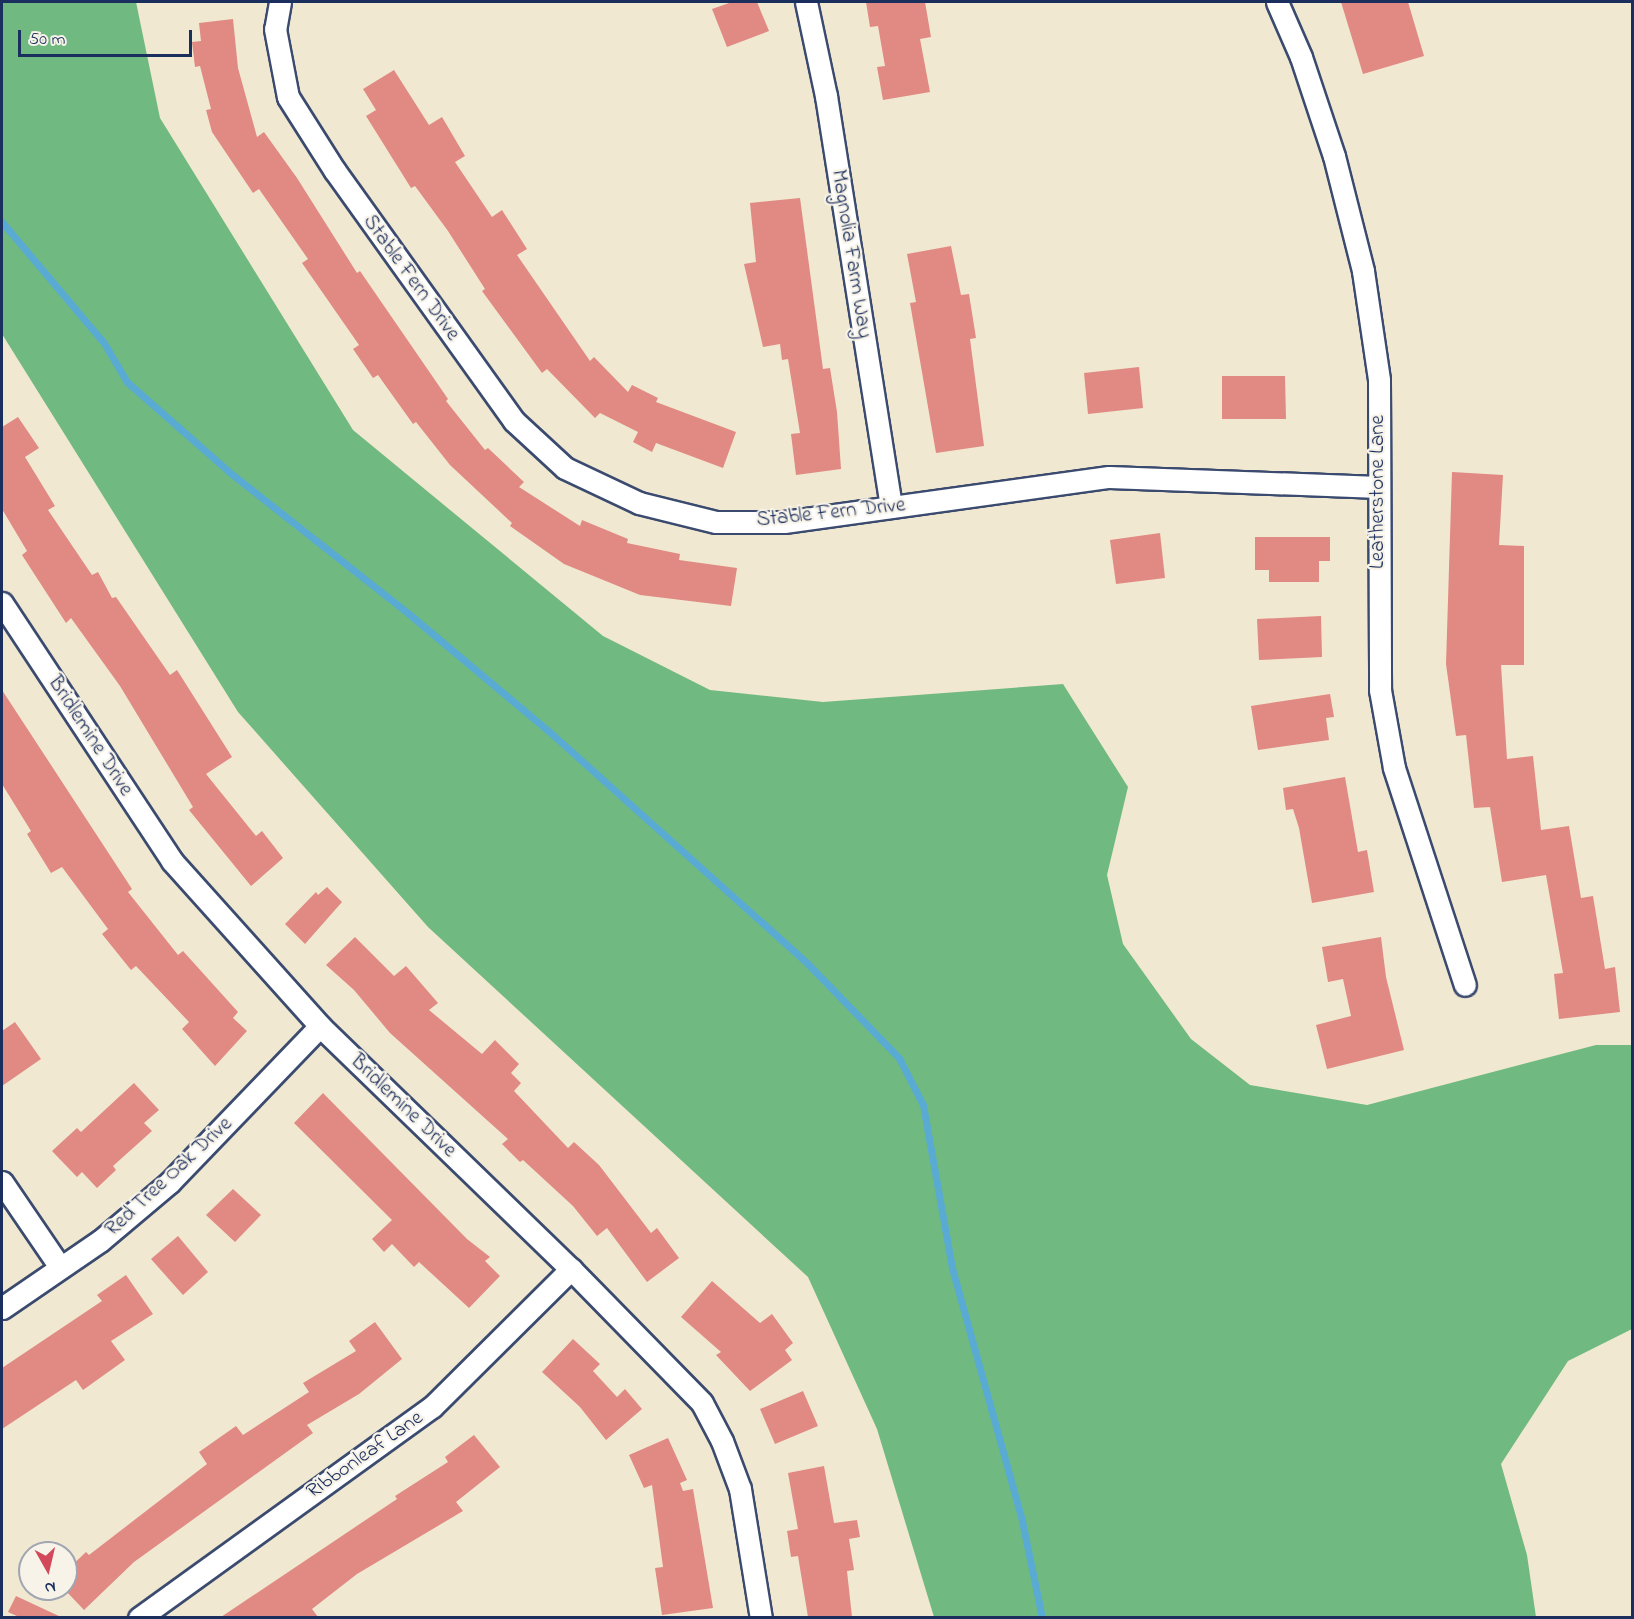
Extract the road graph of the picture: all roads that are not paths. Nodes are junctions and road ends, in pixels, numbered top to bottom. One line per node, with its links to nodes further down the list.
1 (280, 2): 5 (street, Stable Fern Drive)
2 (806, 2): 5 (street, Magnolia Farm Way)
3 (1277, 2): 4 (street, Leatherstone Lane)
4 (1379, 487): 5 (street, Stable Fern Drive); 7 (street, Leatherstone Lane)
5 (891, 507)
6 (2, 603): 8 (street, Bridlemine Drive)
7 (1465, 985)
8 (320, 1026): 10 (street, Red Tree Oak Drive); 11 (street, Bridlemine Drive)
9 (2, 1182): 10 (street)
10 (60, 1267): 12 (street, Red Tree Oak Drive)
11 (571, 1269): 13 (street, Ribbonleaf Lane); 14 (street, Bridlemine Drive)
12 (2, 1308)
13 (139, 1617)
14 (761, 1617)

